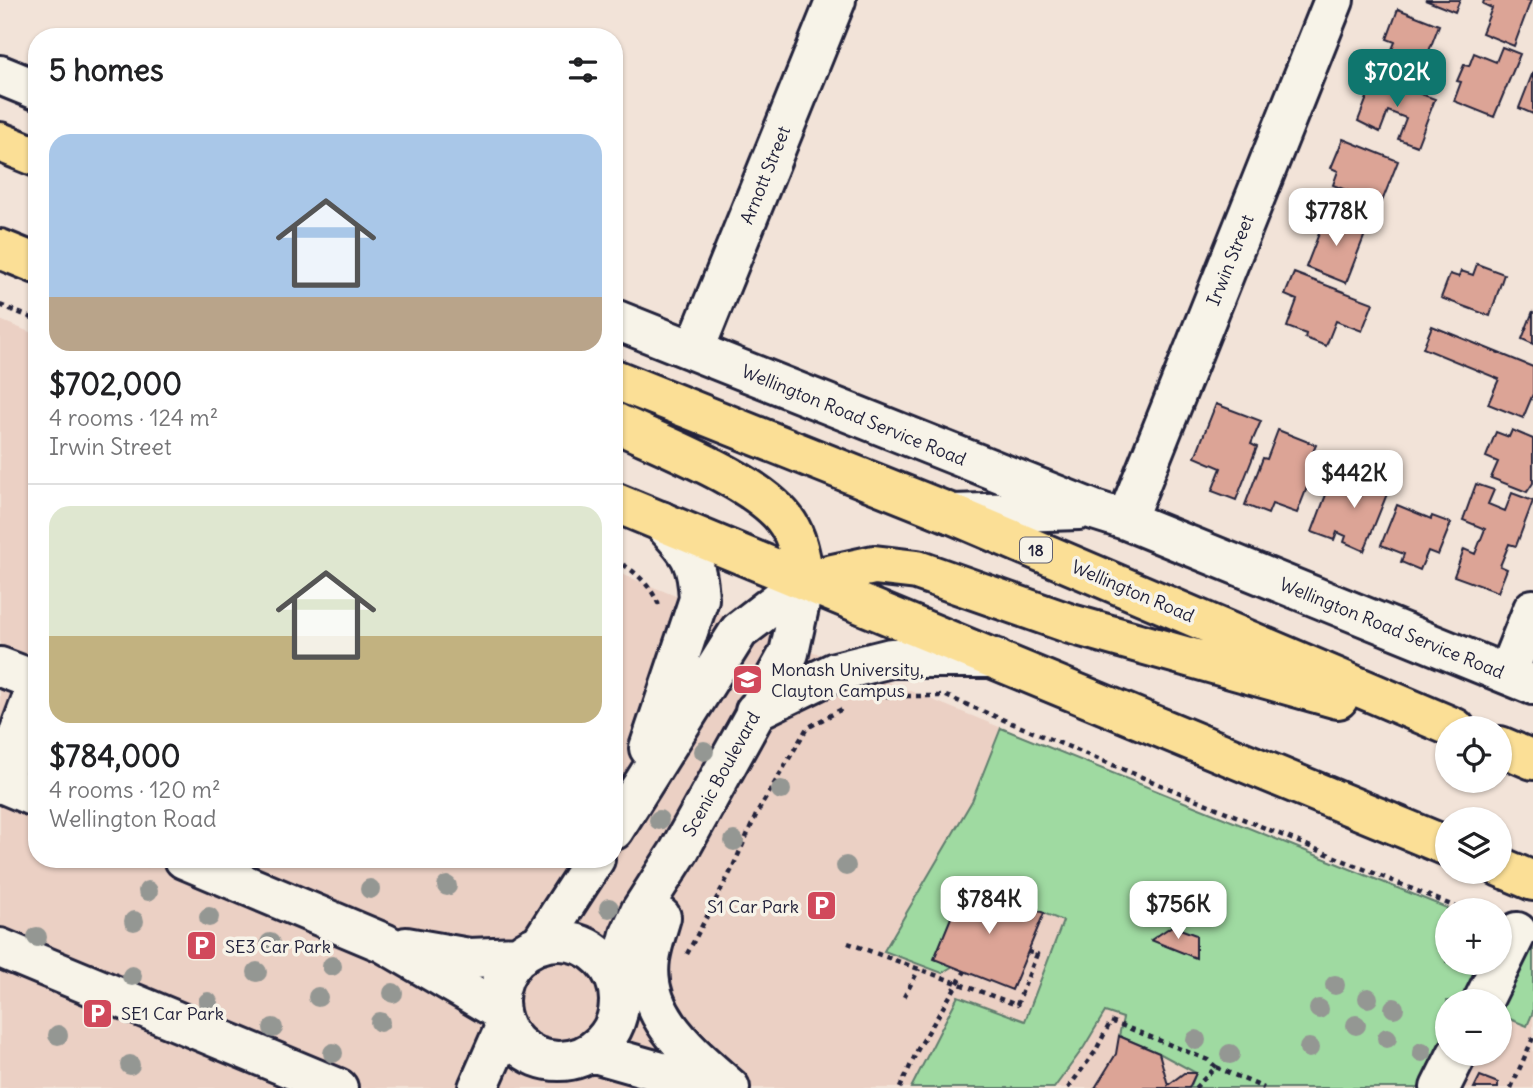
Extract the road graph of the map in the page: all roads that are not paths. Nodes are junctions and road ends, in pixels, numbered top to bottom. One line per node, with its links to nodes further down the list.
1 (836, 0): 10 (street, Arnott Street)
2 (1334, 0): 15 (street, Irwin Street)
3 (0, 75): 4 (street)
4 (28, 86)
5 (0, 142): 6 (highway)
6 (28, 153)
7 (0, 248): 8 (highway)
8 (28, 260)
9 (623, 323): 10 (street, Wellington Road Service Road)
10 (694, 351): 15 (street, Wellington Road Service Road)
11 (623, 383): 14 (highway, Wellington Road / 18)
12 (623, 426): 17 (highway)
13 (623, 506): 16 (highway)
14 (952, 514): 15 (street, Wellington Road Service Road); 25 (highway, Wellington Road / 18)
15 (1110, 515): 22 (street, Wellington Road Service Road)
16 (661, 521): 17 (highway); 31 (street)
17 (805, 580): 19 (highway); 24 (street, Scenic Boulevard); 26 (highway); 32 (street)
18 (1533, 609): 22 (street)
19 (997, 658): 24 (street); 33 (highway)
20 (0, 667): 21 (street)
21 (28, 679)
22 (1520, 679)
23 (28, 707): 29 (street)
24 (755, 711): 34 (street, Scenic Boulevard)
25 (1435, 719)
26 (1435, 724)
27 (1512, 751): 28 (highway)
28 (1533, 760)
29 (0, 783): 30 (street)
30 (28, 794)
31 (623, 814)
32 (623, 817)
33 (1435, 841)
34 (679, 851): 44 (street, Scenic Boulevard); 51 (street)
35 (205, 868): 40 (street)
36 (589, 868): 42 (street)
37 (1512, 872): 38 (highway)
38 (1533, 881)
39 (1517, 932): 43 (street)
40 (384, 943): 42 (street); 45 (street)
41 (0, 948): 48 (street)
42 (530, 950): 44 (street); 45 (street)
43 (1489, 989)
44 (617, 1001): 47 (street); 51 (street)
45 (502, 1019): 47 (street); 49 (street)
46 (1451, 1066): 52 (street)
47 (571, 1067): 50 (street)
48 (338, 1088)
49 (478, 1088)
50 (718, 1088)
51 (729, 1088)
52 (1440, 1088)

